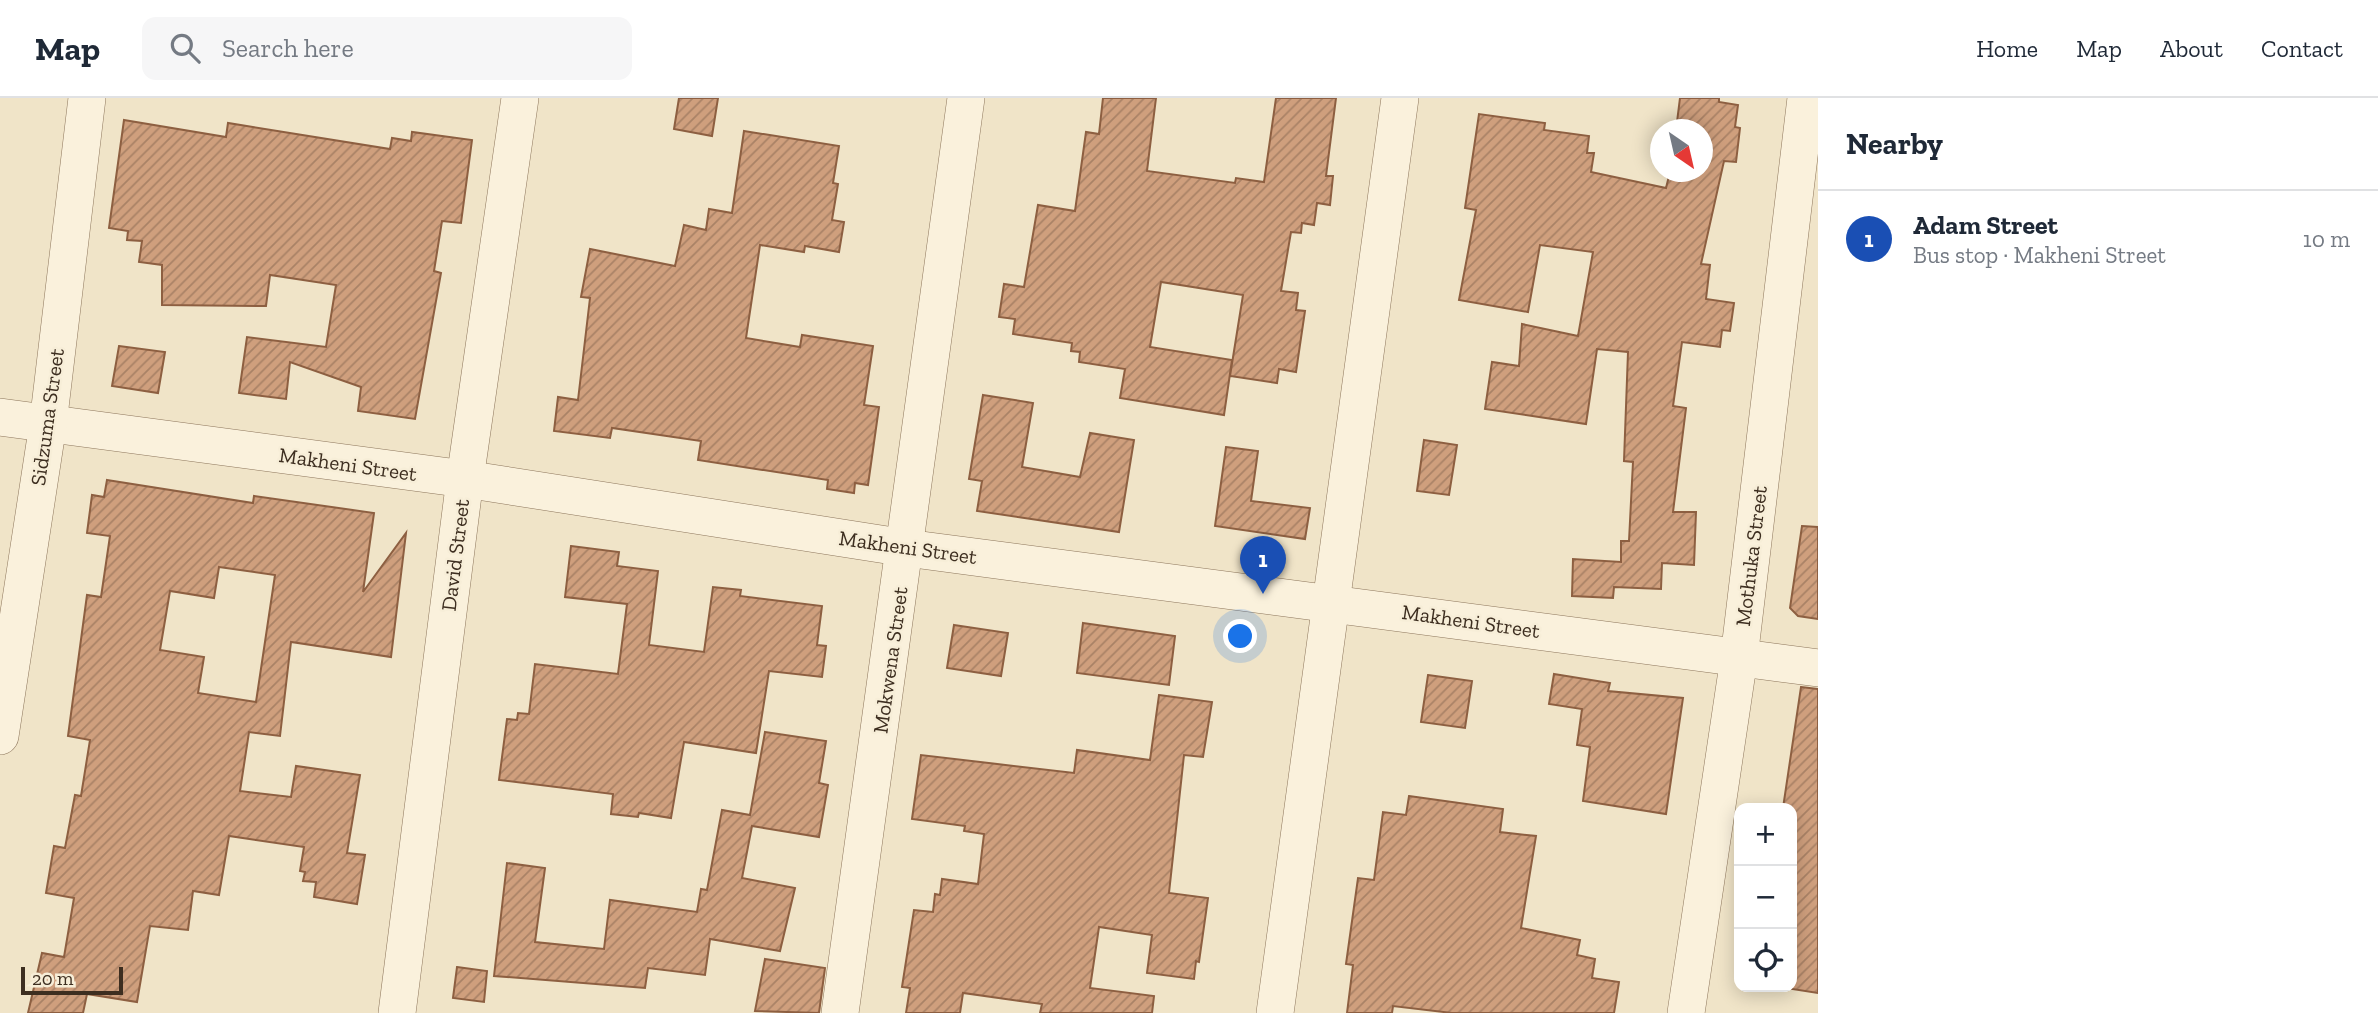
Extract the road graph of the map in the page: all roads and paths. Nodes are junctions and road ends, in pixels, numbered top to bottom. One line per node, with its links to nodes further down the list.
1 (87, 98): 7 (street, Sidzuma Street)
2 (520, 98): 8 (street, David Street)
3 (966, 98): 9 (street, Mokwena Street)
4 (1400, 98): 10 (street)
5 (1806, 98): 11 (street, Mothuka Street)
6 (0, 417): 7 (street, Makheni Street)
7 (48, 424): 8 (street, Makheni Street); 13 (street, Sidzuma Street)
8 (465, 480): 9 (street, Makheni Street); 14 (street, David Street)
9 (906, 548): 10 (street, Makheni Street); 15 (street, Mokwena Street)
10 (1329, 602): 11 (street, Makheni Street); 16 (street)
11 (1739, 658): 12 (street, Makheni Street); 17 (street, Mothuka Street)
12 (1818, 668)
13 (0, 736)
14 (397, 1013)
15 (840, 1013)
16 (1275, 1013)
17 (1686, 1013)

